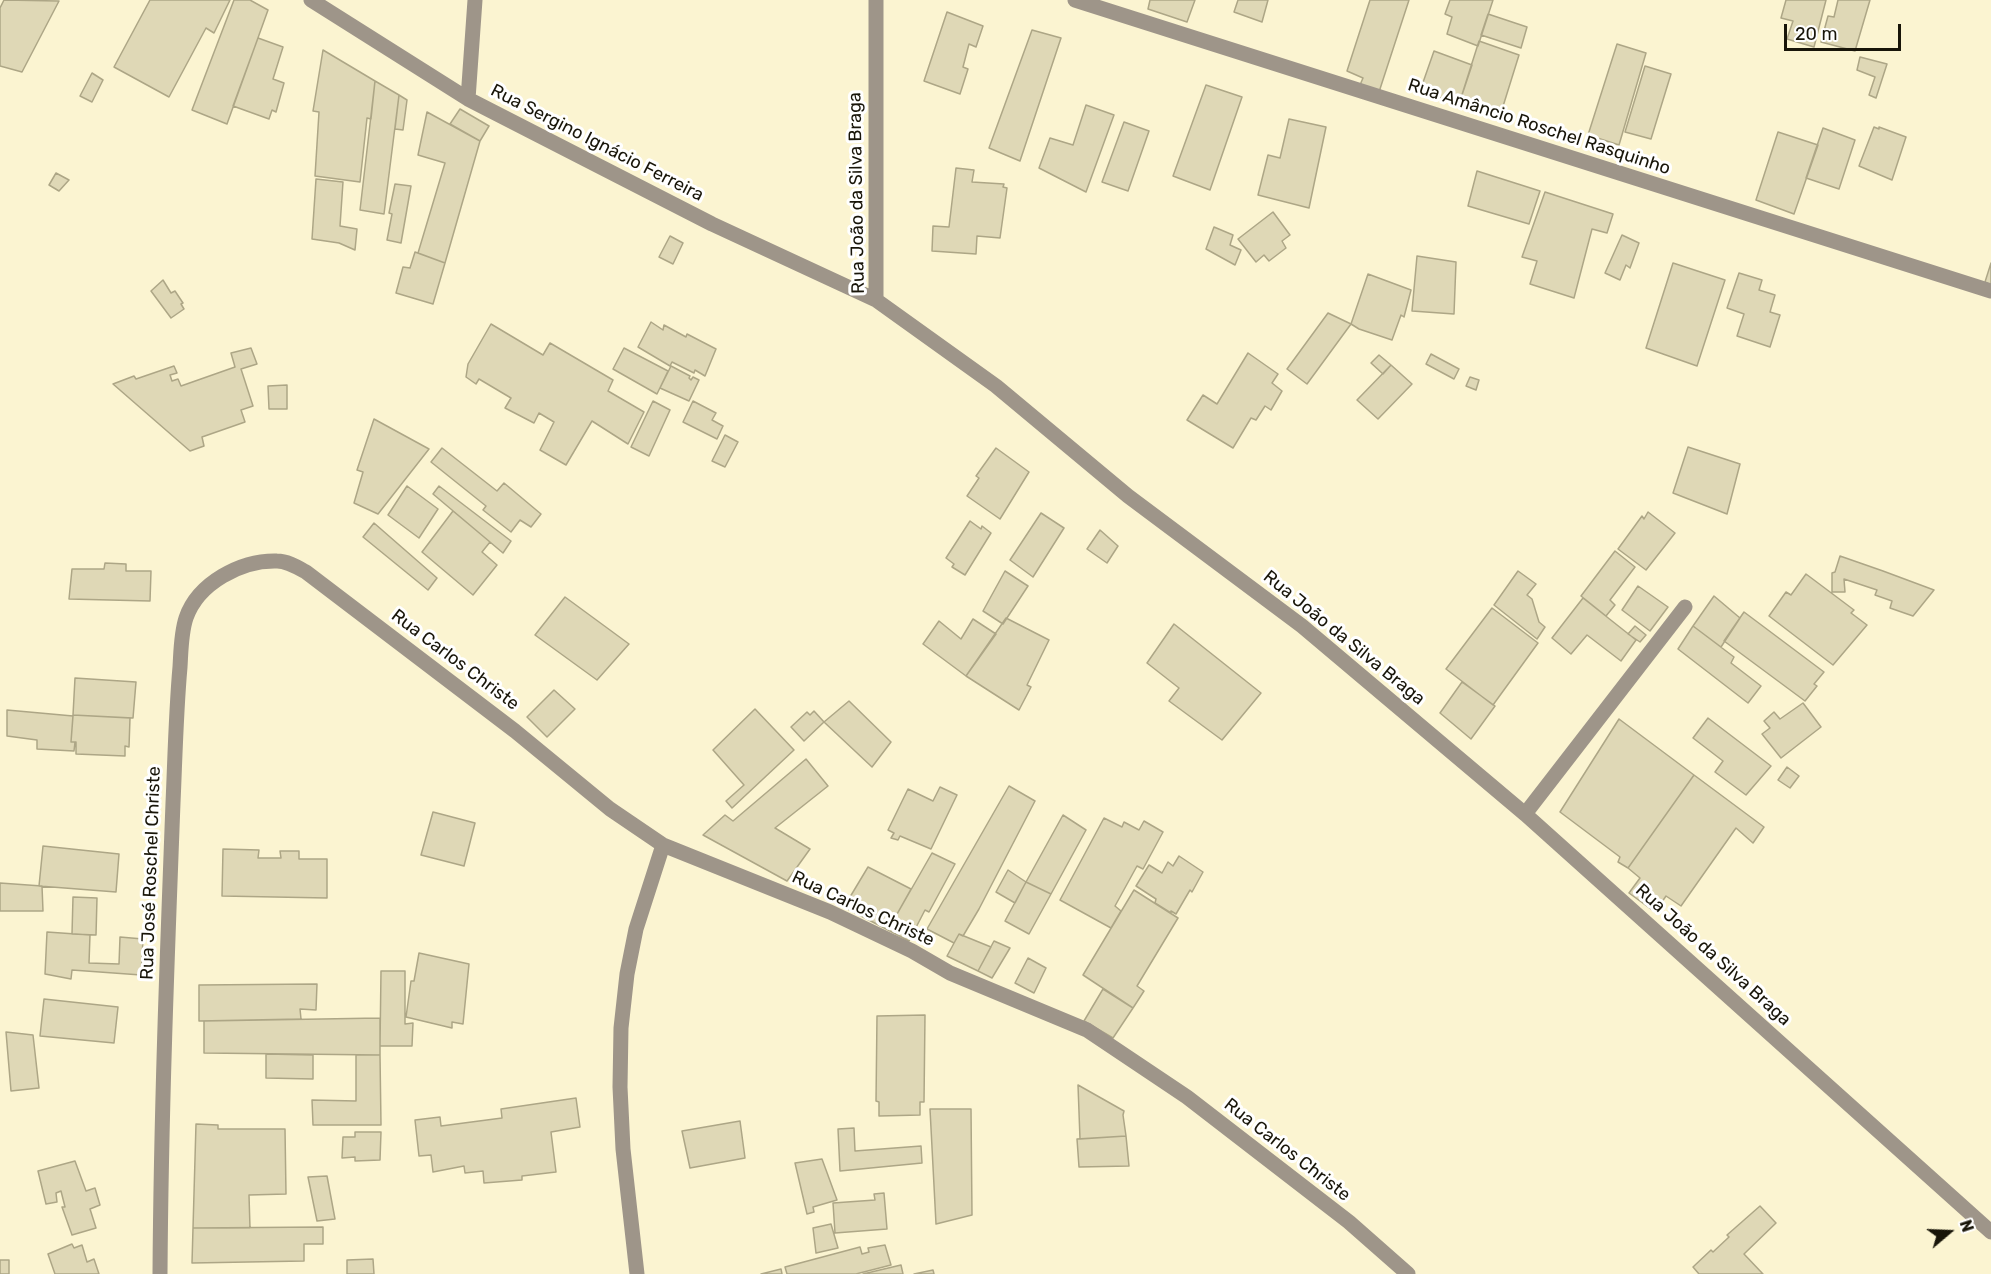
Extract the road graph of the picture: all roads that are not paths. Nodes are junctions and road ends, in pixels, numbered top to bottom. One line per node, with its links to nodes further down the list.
1 (311, 0): 5 (street, Rua Sergino Ignácio Ferreira)
2 (475, 0): 5 (street)
3 (876, 0): 7 (street, Rua João da Silva Braga)
4 (1075, 0): 6 (street, Rua Amâncio Roschel Rasquinho)
5 (468, 99): 7 (street, Rua Sergino Ignácio Ferreira)
6 (1991, 291)
7 (876, 300): 10 (street, Rua João da Silva Braga)
8 (306, 572): 11 (street, Rua Carlos Christe); 13 (street, Rua José Roschel Christe)
9 (1685, 607): 10 (street)
10 (1525, 814): 12 (street, Rua João da Silva Braga)
11 (663, 845): 14 (street); 15 (street, Rua Carlos Christe)
12 (1991, 1232)
13 (160, 1274)
14 (637, 1274)
15 (1408, 1274)

